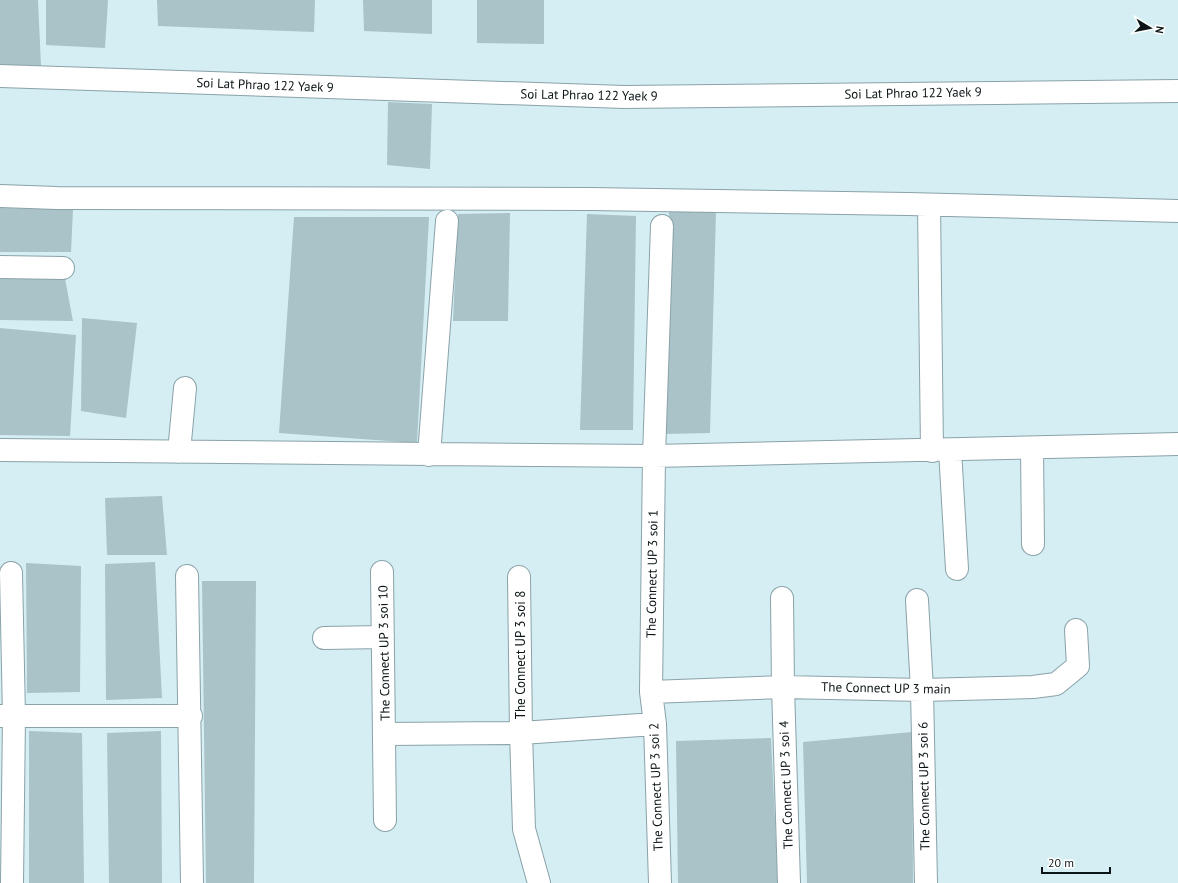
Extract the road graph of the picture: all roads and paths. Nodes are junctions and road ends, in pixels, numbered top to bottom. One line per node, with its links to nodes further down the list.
1 (0, 76): 2 (street, Soi Lat Phrao 122 Yaek 9)
2 (1178, 91)
3 (0, 196): 4 (street)
4 (929, 205): 5 (street); 14 (street)
5 (1178, 211)
6 (447, 221): 16 (street)
7 (662, 226): 17 (street, The Connect UP 3 soi 1)
8 (0, 267): 9 (street)
9 (63, 268)
10 (185, 388): 15 (street)
11 (1178, 444): 12 (street)
12 (1032, 448): 14 (street); 18 (street)
13 (0, 450): 15 (street)
14 (941, 450): 17 (street); 19 (street)
15 (179, 452): 16 (street)
16 (429, 455): 17 (street)
17 (654, 456): 31 (street, The Connect UP 3 soi 1)
18 (1033, 544)
19 (957, 569)
20 (382, 572): 27 (street, The Connect UP 3 soi 10)
21 (11, 573): 32 (street)
22 (187, 576): 33 (street)
23 (520, 577): 35 (street, The Connect UP 3 soi 8)
24 (782, 598): 29 (street, The Connect UP 3 soi 4)
25 (917, 600): 30 (street, The Connect UP 3 soi 6)
26 (1076, 630): 30 (street, The Connect UP 3 main)
27 (383, 637): 28 (street); 36 (street, The Connect UP 3 soi 10)
28 (324, 638)
29 (782, 687): 30 (street, The Connect UP 3 main); 31 (street, The Connect UP 3 main); 42 (street, The Connect UP 3 soi 4)
30 (922, 690): 43 (street, The Connect UP 3 soi 6)
31 (651, 692): 34 (street, The Connect UP 3 soi 2)
32 (7, 716): 33 (street); 38 (street)
33 (191, 716): 39 (street)
34 (655, 724): 35 (street); 41 (street, The Connect UP 3 soi 2)
35 (521, 733): 36 (street); 40 (street, The Connect UP 3 soi 8)
36 (385, 734): 37 (street, The Connect UP 3 soi 10)
37 (385, 820)
38 (12, 883)
39 (192, 883)
40 (539, 883)
41 (660, 883)
42 (789, 883)
43 (926, 883)

